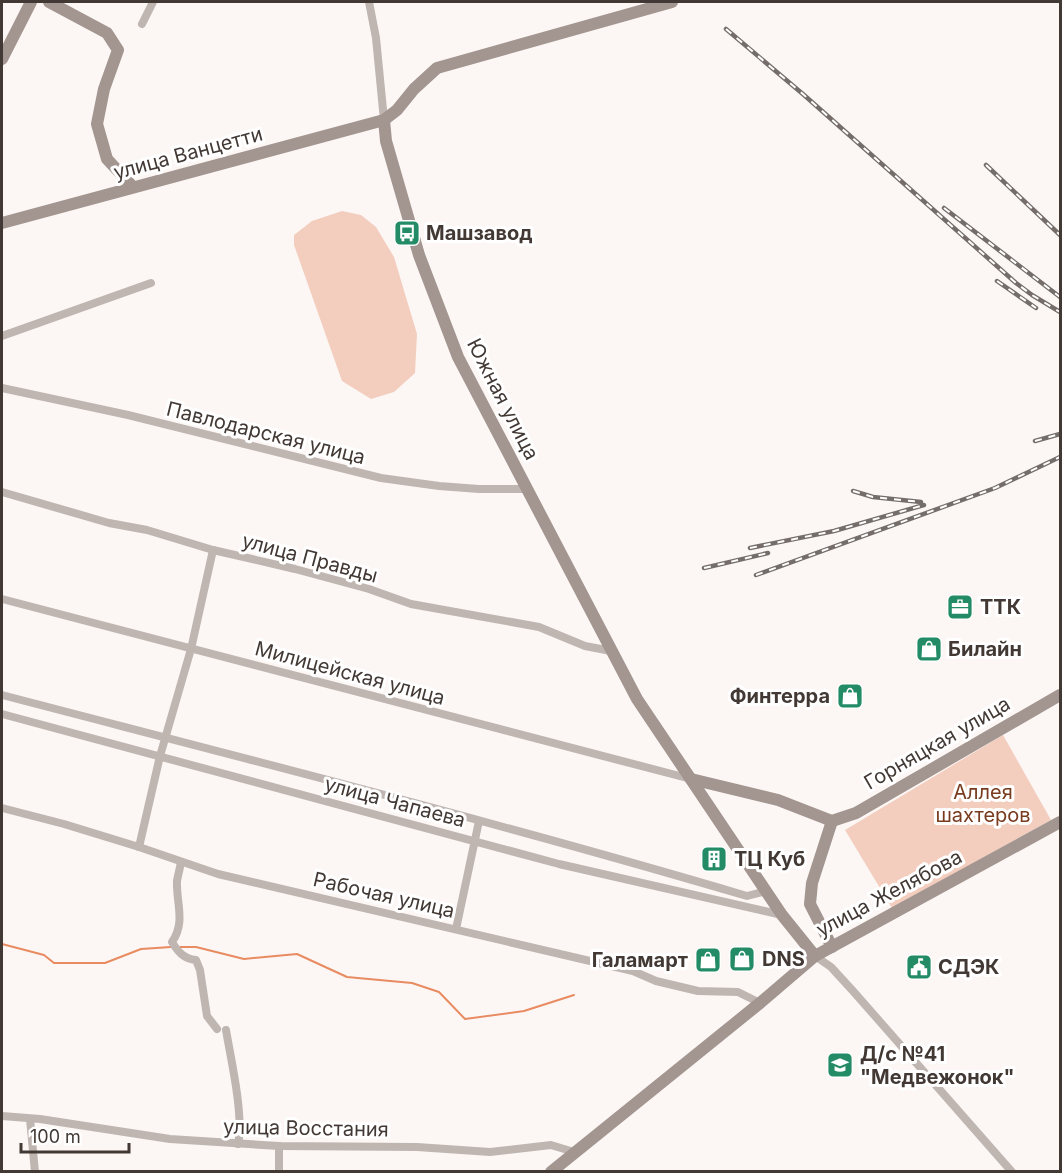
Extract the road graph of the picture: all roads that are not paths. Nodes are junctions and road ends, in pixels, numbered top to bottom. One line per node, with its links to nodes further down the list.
1 (30, 2): 7 (street)
2 (49, 2): 9 (street)
3 (153, 2): 6 (street)
4 (369, 2): 8 (street, Южная улица)
5 (672, 2): 8 (street)
6 (142, 24)
7 (2, 59)
8 (384, 120): 9 (street, улица Ванцетти); 14 (street, Южная улица)
9 (133, 187): 10 (street, улица Ванцетти)
10 (2, 223)
11 (151, 283): 12 (street)
12 (2, 336)
13 (2, 388): 14 (street, Павлодарская улица)
14 (526, 489): 19 (street, Южная улица)
15 (2, 492): 16 (street, улица Правды)
16 (213, 550): 18 (street); 19 (street, улица Правды)
17 (2, 599): 18 (street, Милицейская улица)
18 (191, 649): 23 (street); 25 (street, Милицейская улица)
19 (610, 651): 25 (street, Южная улица)
20 (2, 695): 23 (street, улица Чапаева)
21 (1060, 695): 28 (street, Горняцкая улица)
22 (2, 714): 24 (street, улица Чапаева)
23 (166, 738): 24 (street); 27 (street, улица Чапаева)
24 (160, 756): 30 (street, улица Чапаева); 31 (street)
25 (690, 779): 28 (street); 33 (street, Южная улица)
26 (2, 808): 31 (street, Рабочая улица)
27 (479, 820): 30 (street); 33 (street, улица Чапаева)
28 (832, 820): 36 (street)
29 (1060, 822): 36 (street, улица Желябова)
30 (475, 841): 34 (street, улица Чапаева); 35 (street)
31 (139, 847): 32 (street, Рабочая улица)
32 (181, 862): 35 (street, Рабочая улица); 41 (street)
33 (765, 891): 34 (street, Южная улица)
34 (782, 915): 37 (street, Южная улица)
35 (456, 929): 38 (street, Рабочая улица)
36 (832, 947): 37 (street, улица Желябова)
37 (815, 956): 38 (street, улица Желябова); 47 (street)
38 (760, 1003): 43 (street, улица Желябова)
39 (2, 1116): 40 (street, улица Восстания)
40 (30, 1119): 41 (street, улица Восстания); 44 (street)
41 (238, 1144): 42 (street, улица Восстания)
42 (279, 1146): 43 (street, улица Восстания); 45 (street)
43 (574, 1152): 46 (street, улица Желябова)
44 (35, 1172)
45 (279, 1172)
46 (551, 1172)
47 (1012, 1172)

